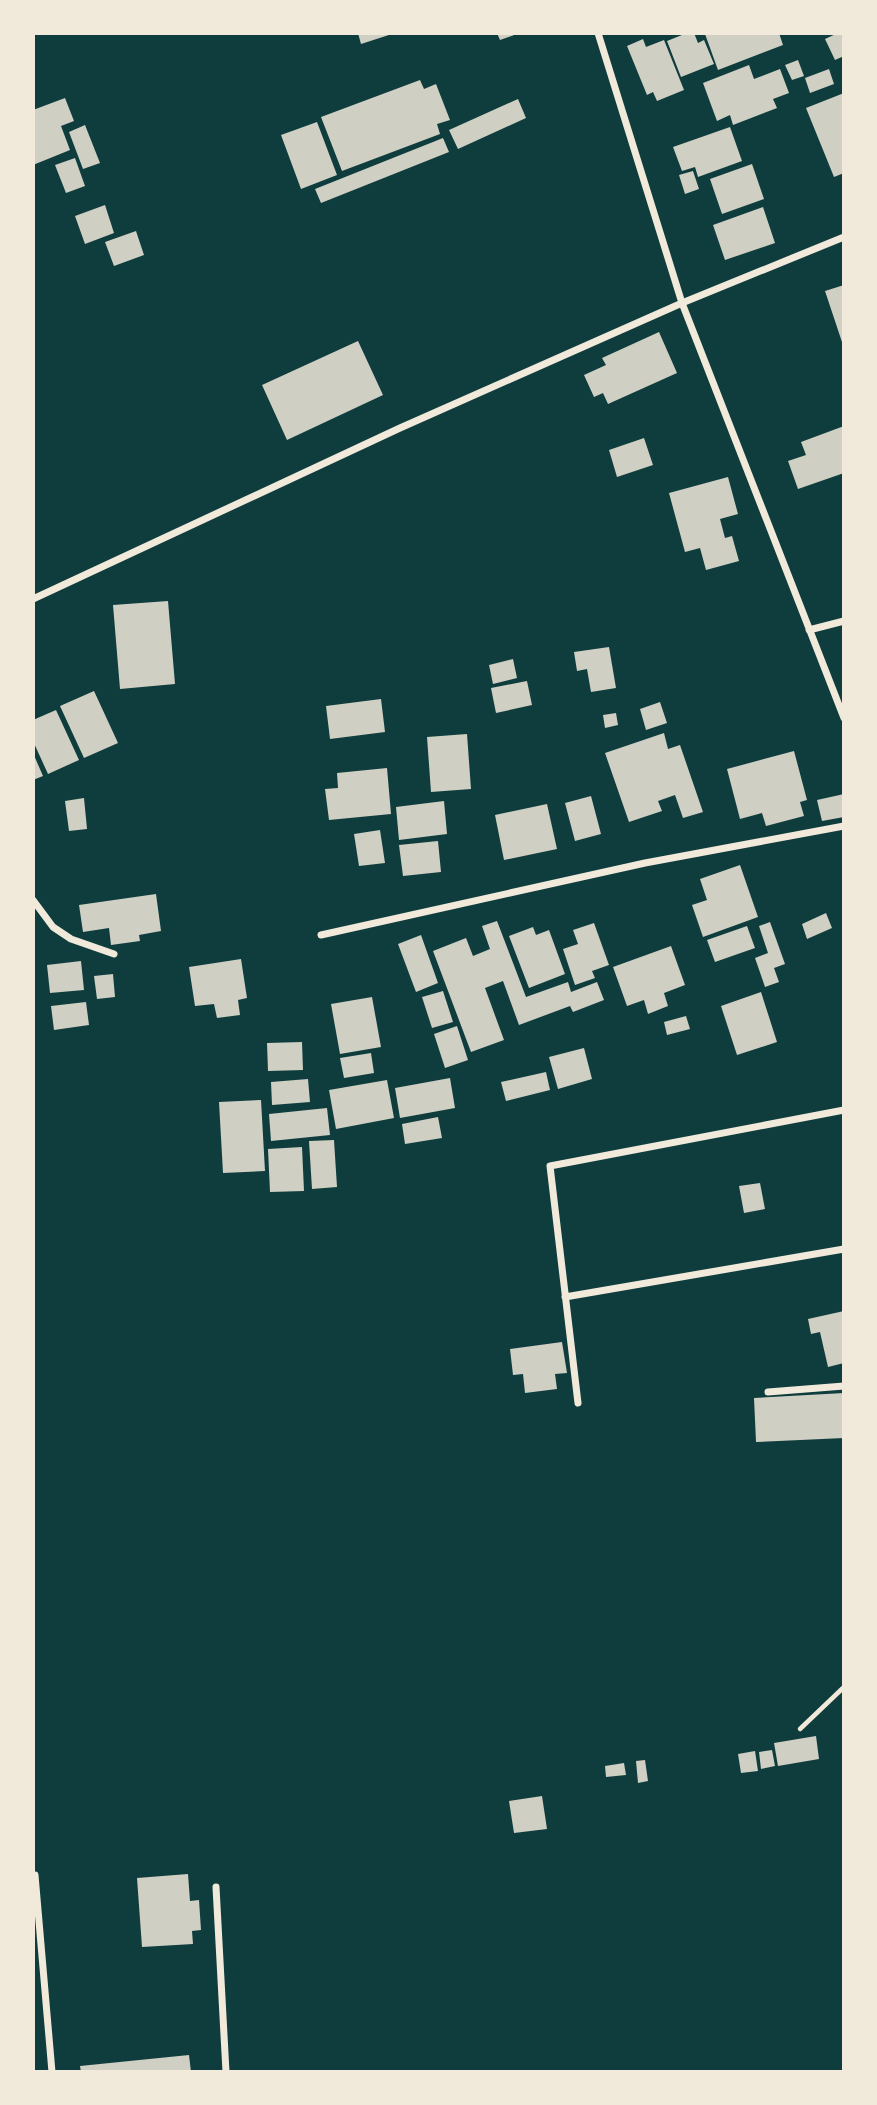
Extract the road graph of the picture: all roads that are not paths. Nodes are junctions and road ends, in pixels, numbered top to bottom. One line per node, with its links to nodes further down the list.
1 (598, 33): 3 (street)
2 (844, 237): 3 (street)
3 (682, 303): 4 (street); 6 (street)
4 (33, 599)
5 (844, 621): 6 (street)
6 (808, 630): 7 (street)
7 (844, 718)
8 (844, 826): 10 (street)
9 (33, 900): 11 (street)
10 (321, 935)
11 (114, 954)
12 (844, 1110): 14 (street)
13 (844, 1249): 14 (street)
14 (565, 1297): 17 (street)
15 (844, 1386): 16 (street)
16 (768, 1392)
17 (578, 1403)
18 (35, 1875): 20 (street)
19 (216, 1887): 21 (street)
20 (52, 2072)
21 (226, 2072)

